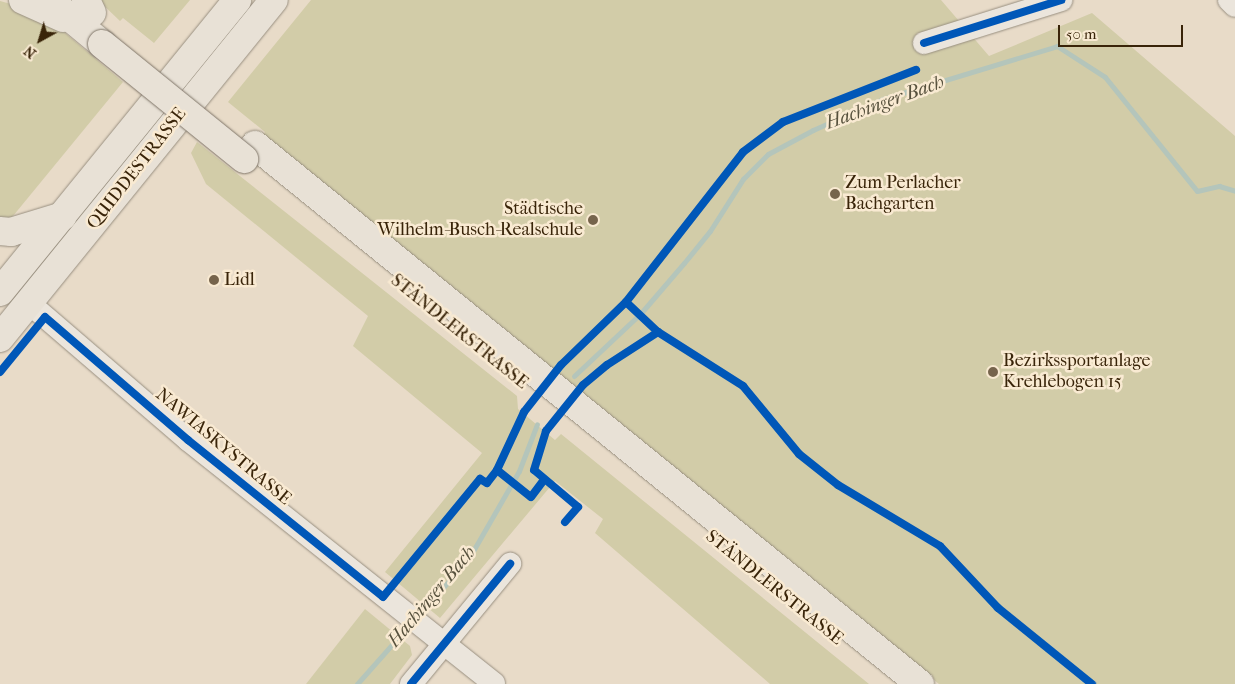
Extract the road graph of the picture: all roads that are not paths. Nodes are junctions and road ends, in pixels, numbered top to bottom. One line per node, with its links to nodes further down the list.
1 (22, 0): 8 (main road)
2 (49, 0): 8 (main road, STÄNDLERSTRASSE)
3 (238, 0): 11 (main road, QUIDDESTRASSE)
4 (274, 0): 14 (main road, QUIDDESTRASSE)
5 (1061, 0): 9 (street)
6 (1229, 0): 7 (street)
7 (1235, 6)
8 (84, 10): 10 (main road, STÄNDLERSTRASSE)
9 (924, 43)
10 (250, 152): 20 (main road, STÄNDLERSTRASSE); 21 (main road, STÄNDLERSTRASSE)
11 (63, 216): 12 (main road); 13 (main road, QUIDDESTRASSE)
12 (5, 231)
13 (3, 281): 14 (main road)
14 (29, 303): 15 (main road, QUIDDESTRASSE); 17 (street, NAWIASKYSTRASSE)
15 (0, 338)
16 (510, 564): 17 (street)
17 (443, 645): 18 (street); 19 (street, NAWIASKYSTRASSE)
18 (411, 684)
19 (494, 684)
20 (892, 684)
21 (920, 684)

